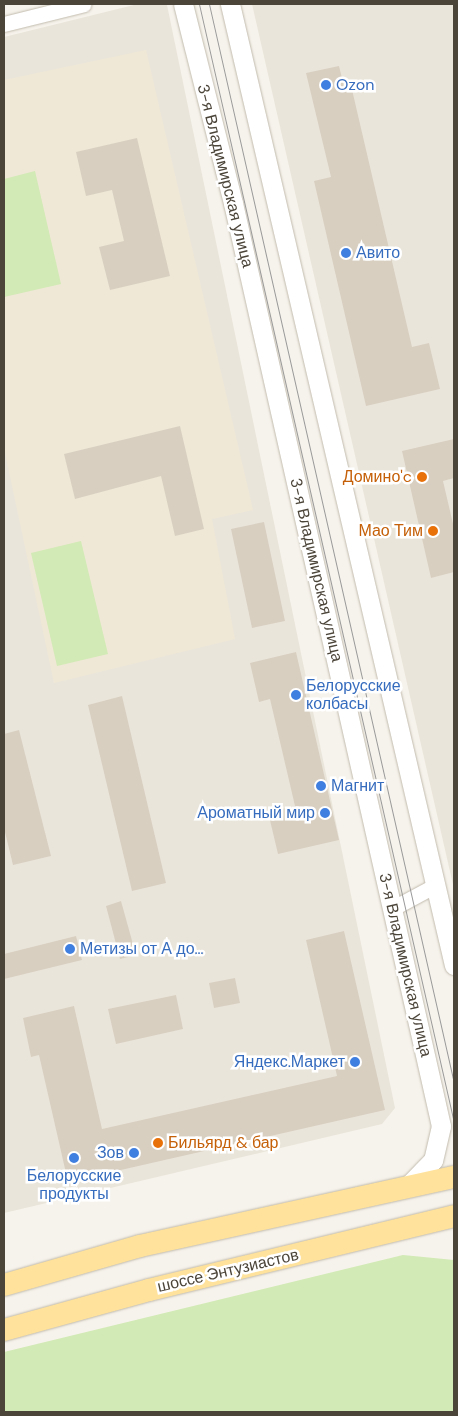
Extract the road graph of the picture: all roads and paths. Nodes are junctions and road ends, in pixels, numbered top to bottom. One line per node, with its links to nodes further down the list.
1 (84, 4): 4 (street)
2 (183, 4): 6 (street, 3-я Владимирская улица)
3 (230, 4): 5 (street)
4 (4, 24)
5 (434, 886): 6 (street); 7 (street)
6 (393, 908): 9 (street, 3-я Владимирская улица)
7 (454, 965)
8 (454, 1176): 9 (main road)
9 (407, 1187): 11 (main road)
10 (454, 1216): 12 (main road, шоссе Энтузиастов)
11 (4, 1285)
12 (4, 1330)

